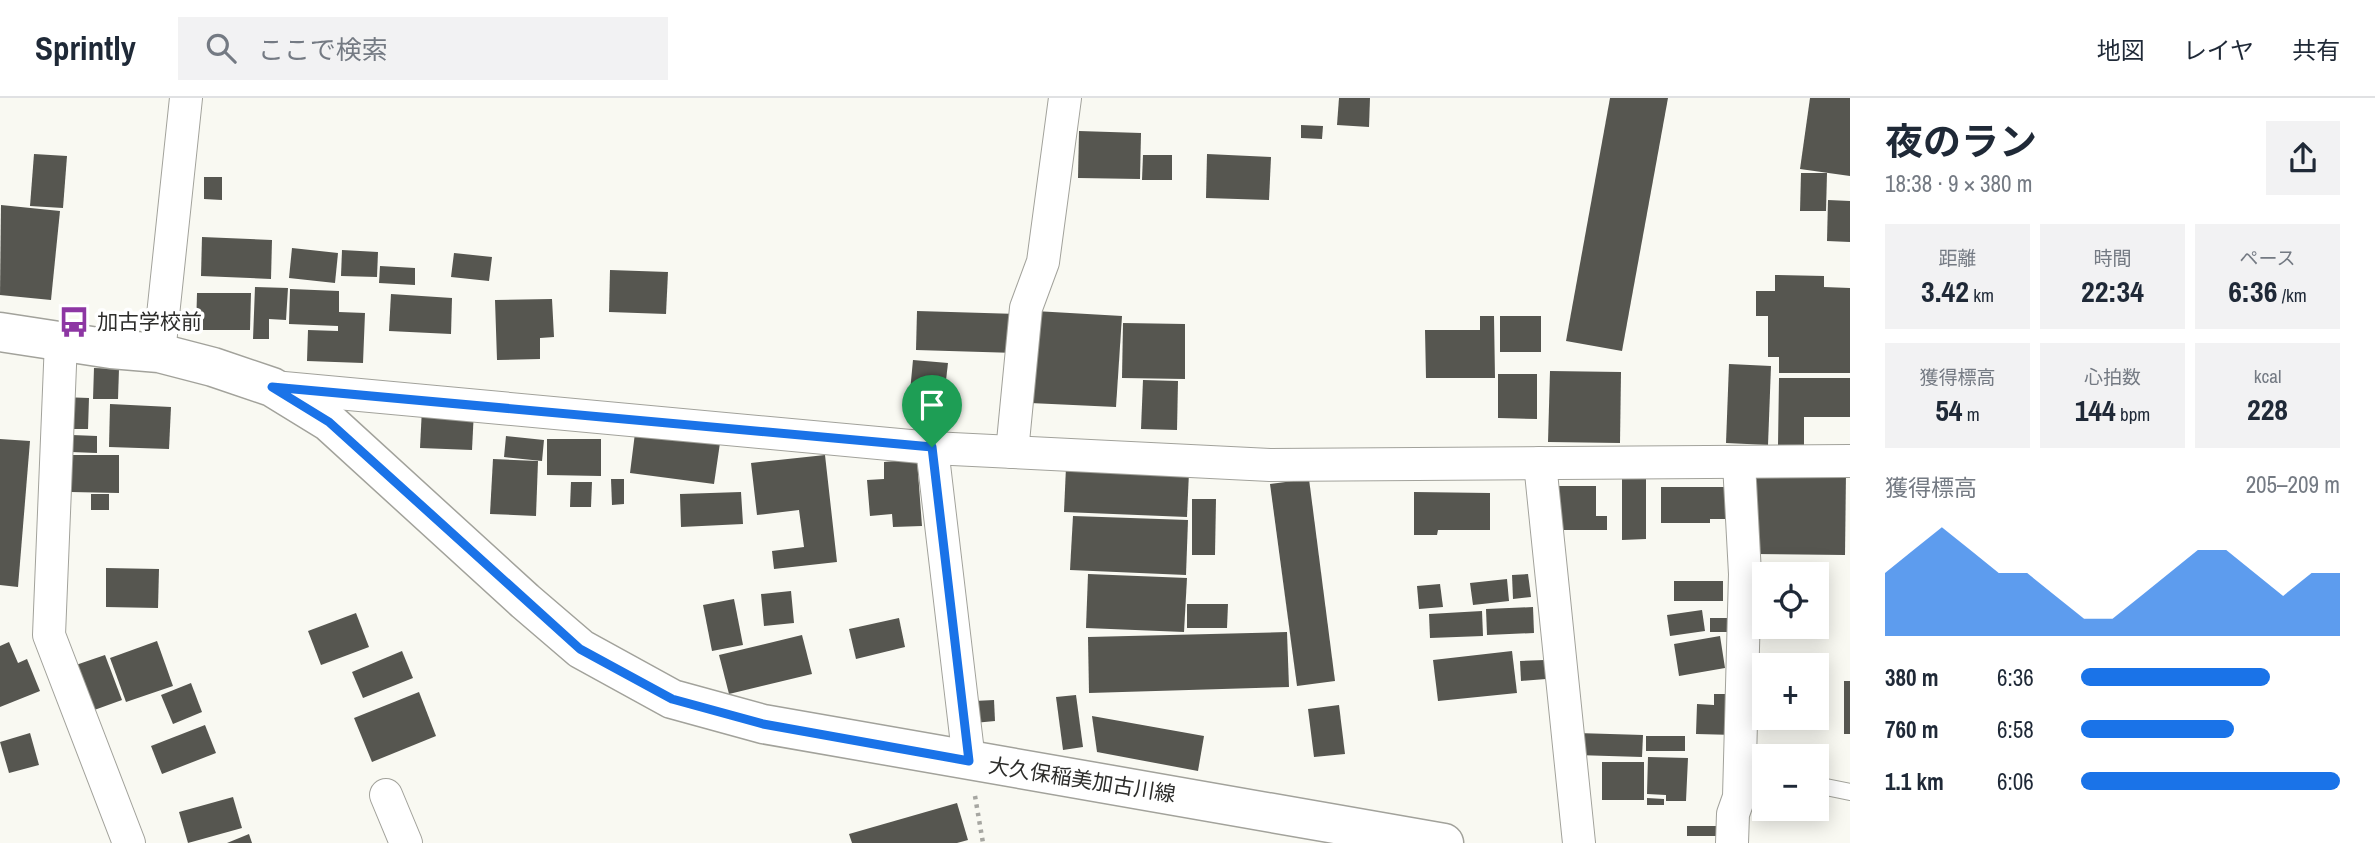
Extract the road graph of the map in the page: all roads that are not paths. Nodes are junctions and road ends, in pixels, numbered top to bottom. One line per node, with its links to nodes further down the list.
1 (186, 98): 5 (street)
2 (1065, 98): 8 (street)
3 (0, 332): 4 (main road, 大久保稲美加古川線)
4 (61, 341): 5 (main road, 大久保稲美加古川線); 17 (street)
5 (159, 353): 6 (main road, 大久保稲美加古川線)
6 (272, 387): 7 (street); 12 (main road, 大久保稲美加古川線)
7 (932, 447): 8 (street); 12 (street)
8 (1012, 452): 10 (street)
9 (1850, 461): 11 (street)
10 (1540, 463): 11 (street); 20 (street)
11 (1739, 463): 14 (street)
12 (969, 761): 19 (main road, 大久保稲美加古川線)
13 (1829, 788): 15 (lane)
14 (1751, 792): 21 (street)
15 (1850, 792)
16 (386, 794): 18 (street)
17 (130, 843)
18 (406, 843)
19 (1444, 843)
20 (1580, 843)
21 (1732, 843)

